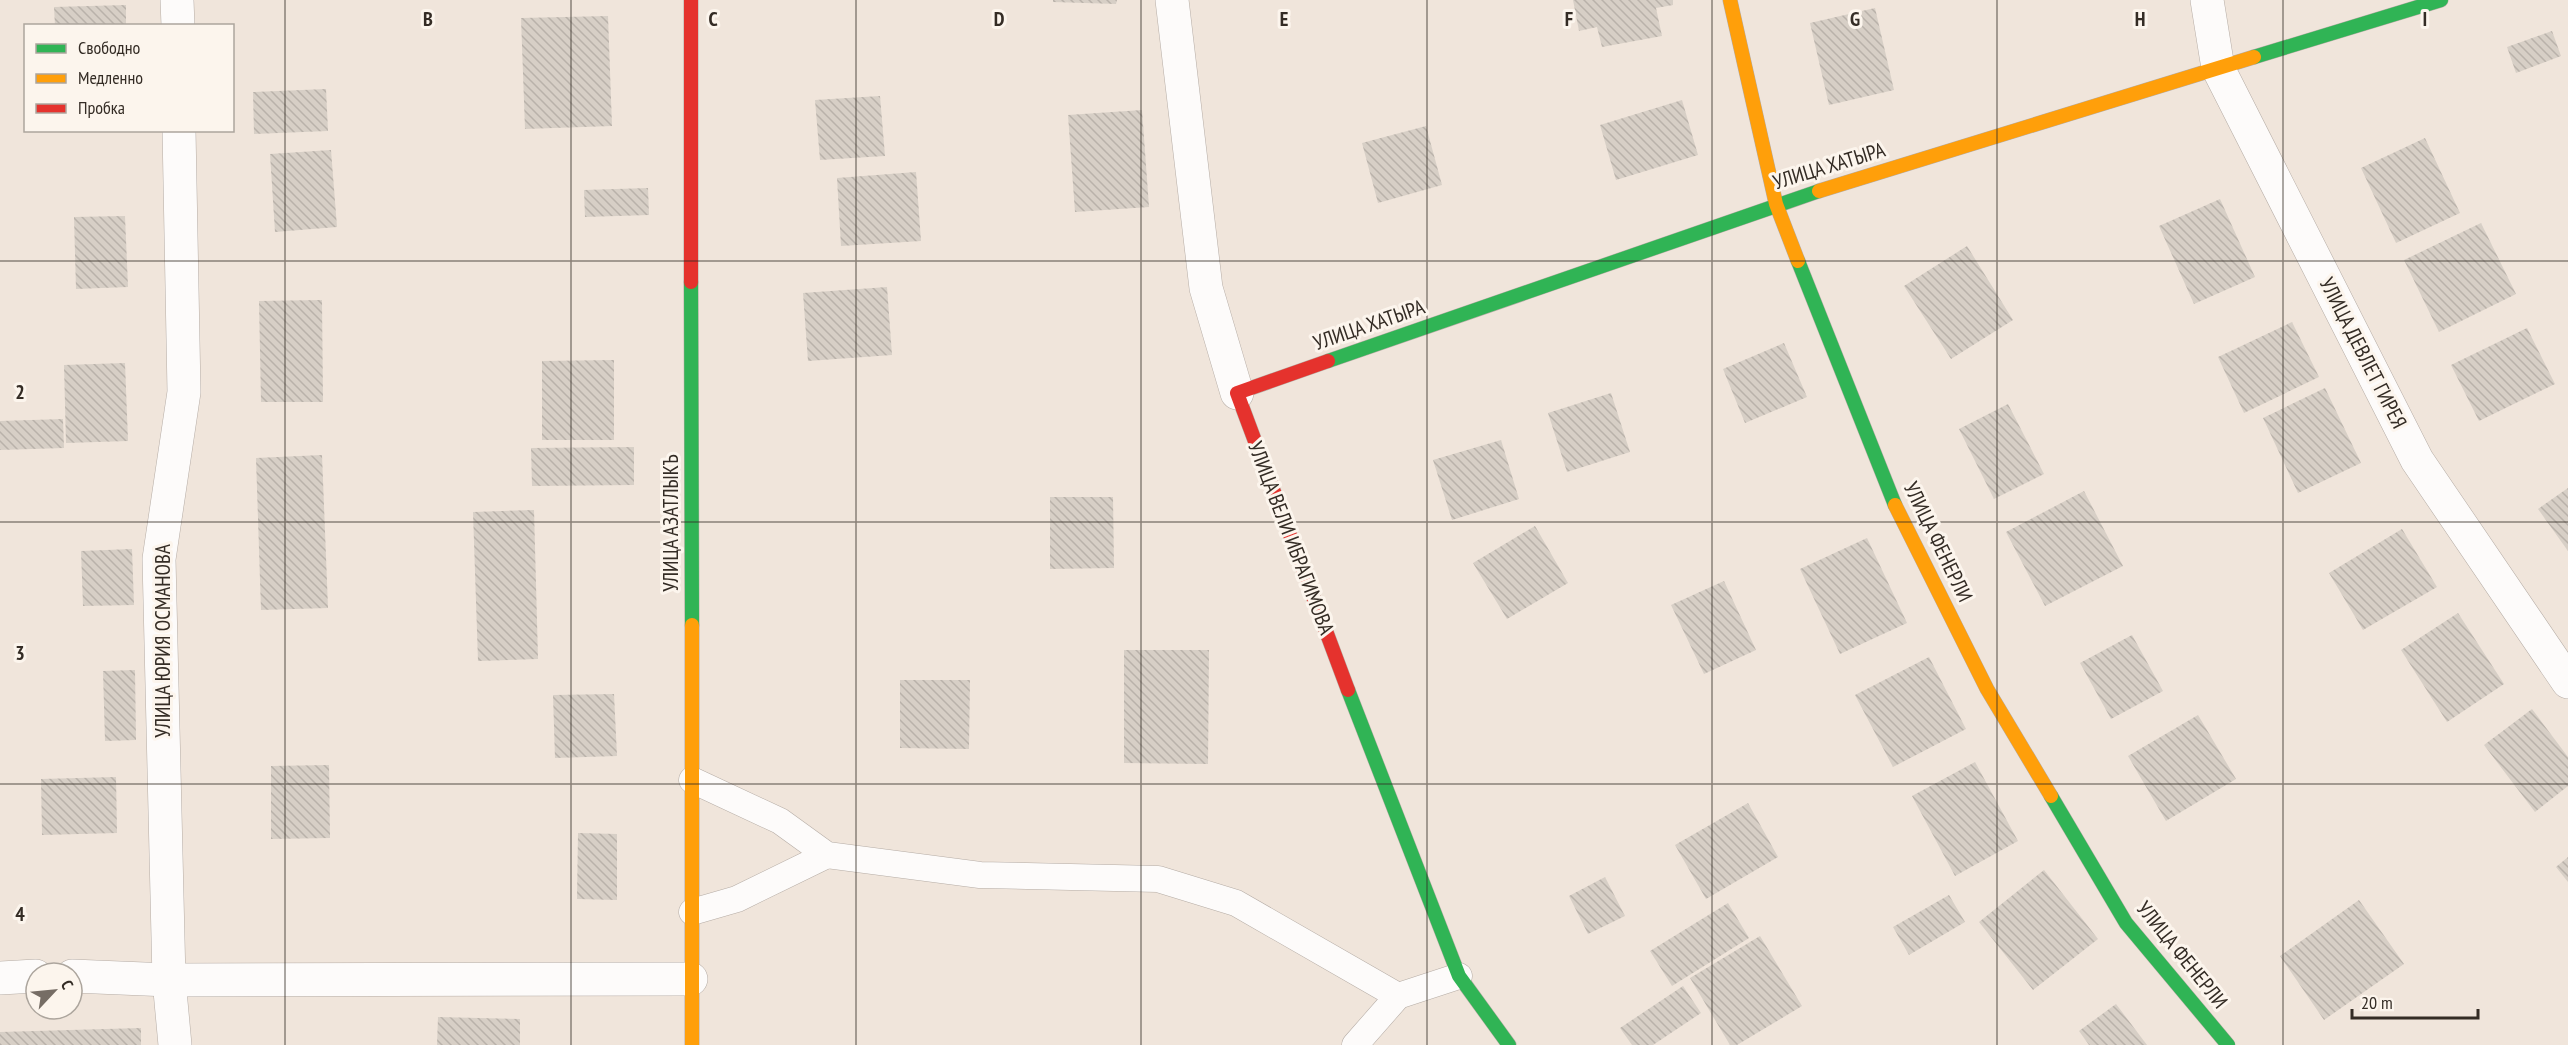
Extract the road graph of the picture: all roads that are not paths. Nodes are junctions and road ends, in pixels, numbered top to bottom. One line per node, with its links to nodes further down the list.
1 (177, 0): 7 (street)
2 (691, 0): 13 (street, УЛИЦА АЗАТЛЫКЪ)
3 (1172, 0): 11 (street, УЛИЦА ВЕЛИ ИБРАГИМОВА)
4 (1730, 0): 10 (street, УЛИЦА ФЕНЕРЛИ)
5 (2207, 0): 8 (street, УЛИЦА ДЕВЛЕТ ГИРЕЯ)
6 (2441, 0): 8 (street, УЛИЦА ХАТЫРА)
7 (178, 24)
8 (2218, 68): 10 (street, УЛИЦА ХАТЫРА); 12 (street, УЛИЦА ДЕВЛЕТ ГИРЕЯ)
9 (179, 132): 21 (street, УЛИЦА ЮРИЯ ОСМАНОВА)
10 (1776, 204): 11 (street, УЛИЦА ХАТЫРА); 27 (street, УЛИЦА ФЕНЕРЛИ)
11 (1237, 393): 17 (street, УЛИЦА ВЕЛИ ИБРАГИМОВА)
12 (2568, 682)
13 (692, 780): 14 (lane); 15 (street, УЛИЦА АЗАТЛЫКЪ)
14 (827, 855): 15 (lane); 22 (lane)
15 (692, 912): 20 (street, УЛИЦА АЗАТЛЫКЪ)
16 (84, 976): 21 (street)
17 (1459, 976): 22 (lane); 26 (street, УЛИЦА ВЕЛИ ИБРАГИМОВА)
18 (24, 977): 19 (street)
19 (0, 978)
20 (691, 979): 21 (street); 24 (street, УЛИЦА АЗАТЛЫКЪ)
21 (169, 980): 23 (street, УЛИЦА ЮРИЯ ОСМАНОВА)
22 (1398, 996): 25 (lane)
23 (176, 1045)
24 (692, 1045)
25 (1355, 1045)
26 (1509, 1045)
27 (2228, 1045)

